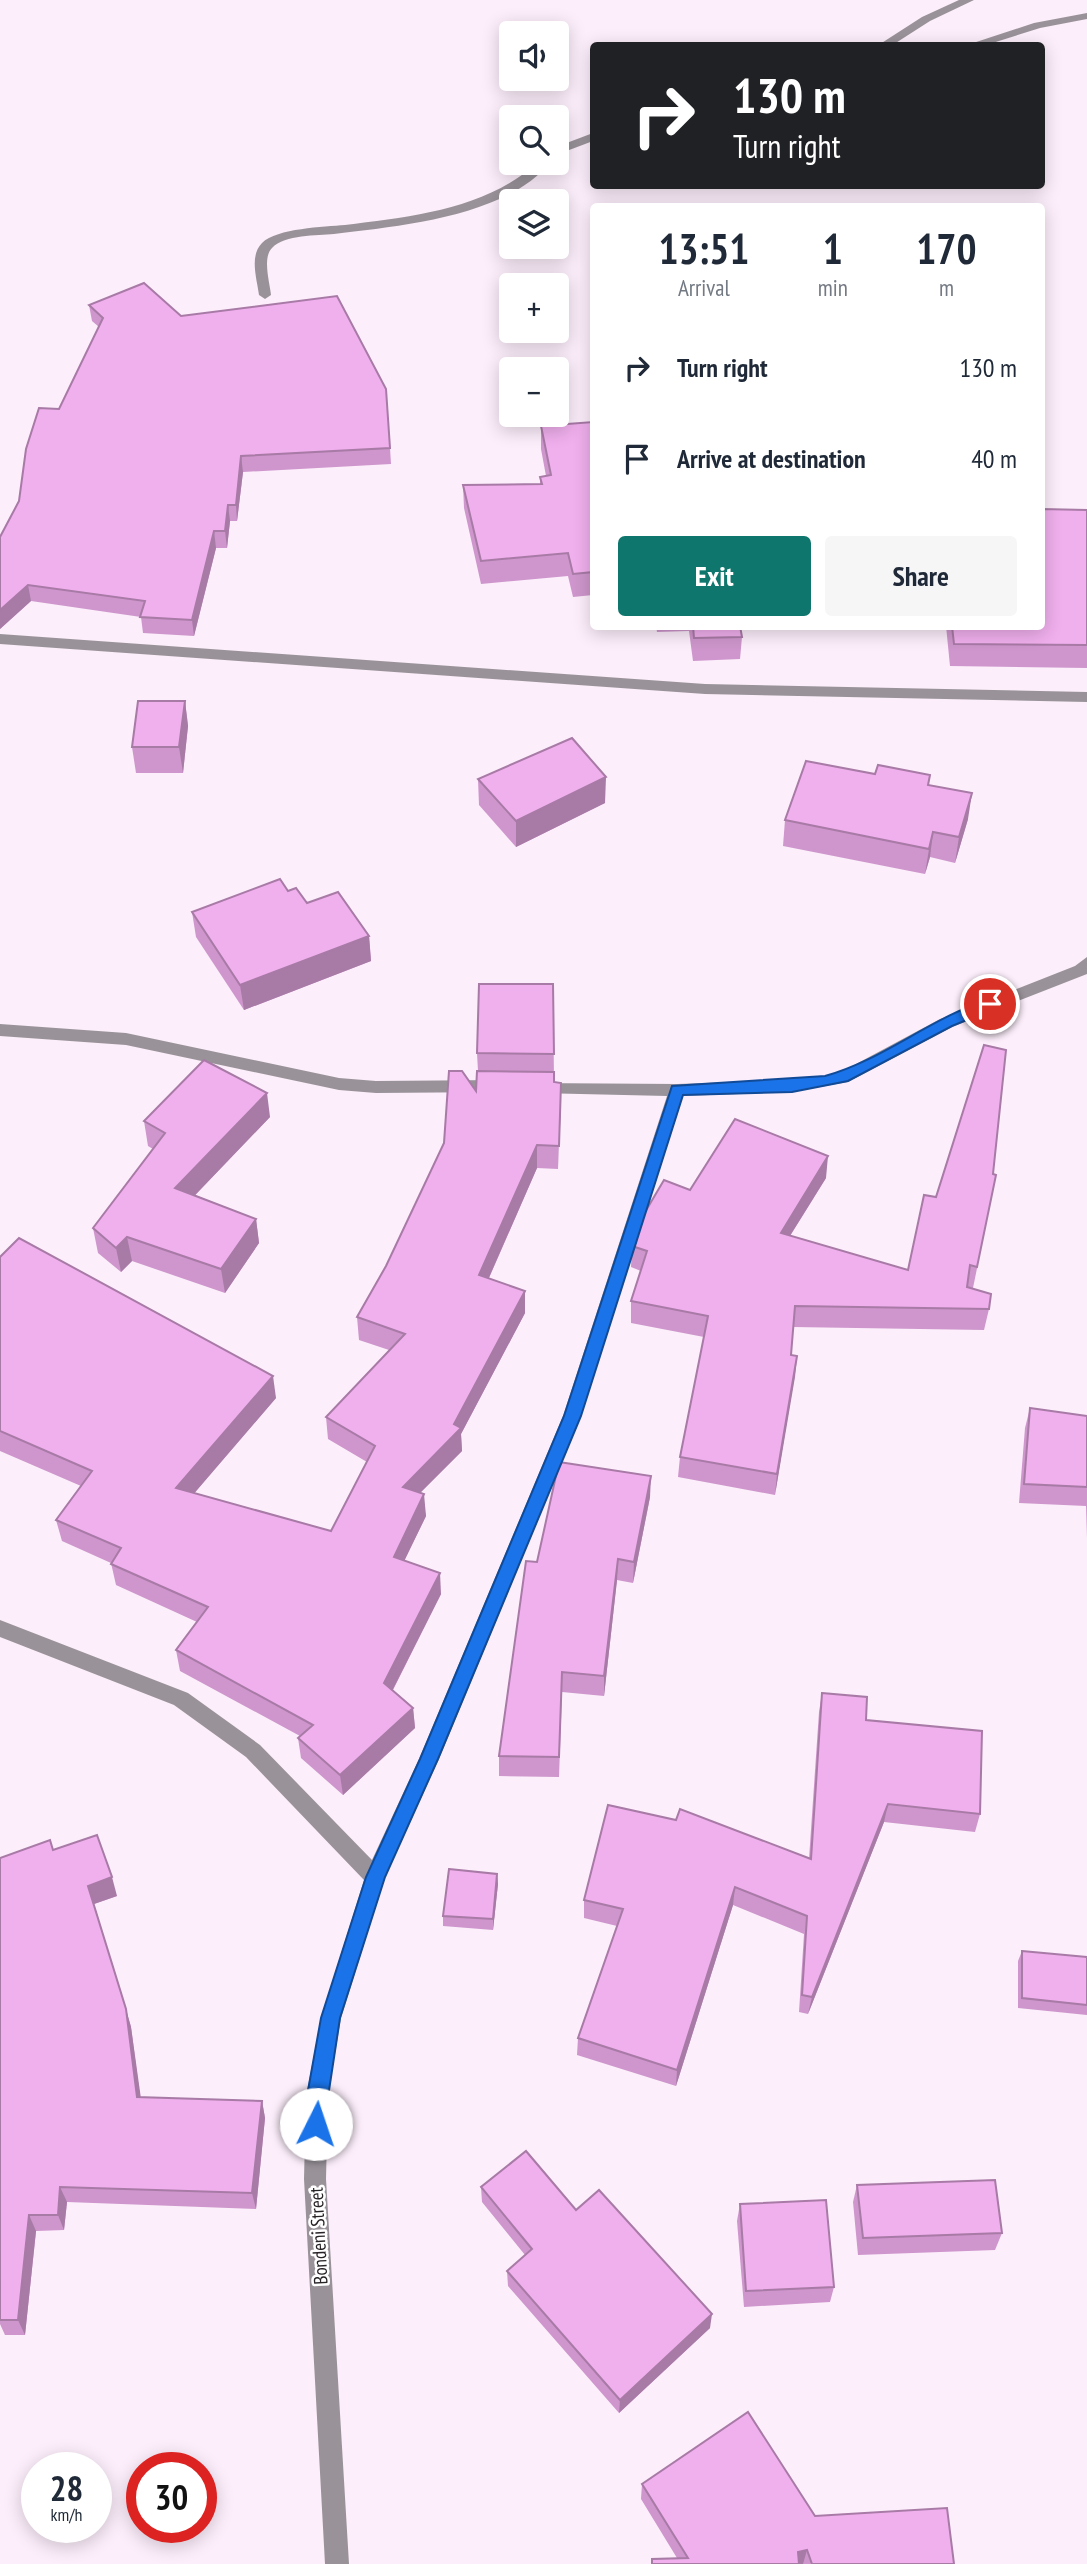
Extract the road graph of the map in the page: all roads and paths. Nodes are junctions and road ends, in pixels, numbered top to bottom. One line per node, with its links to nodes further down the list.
1 (968, 0): 3 (street)
2 (1087, 16): 4 (street)
3 (889, 42)
4 (982, 42)
5 (590, 138): 6 (street)
6 (569, 146)
7 (532, 175): 8 (street)
8 (265, 295)
9 (0, 639): 10 (street)
10 (1087, 697)
11 (1085, 968): 13 (street)
12 (0, 1030): 13 (street)
13 (677, 1090): 15 (street, Bondeni Street)
14 (0, 1628): 15 (street)
15 (375, 1877): 16 (street, Bondeni Street)
16 (337, 2564)

